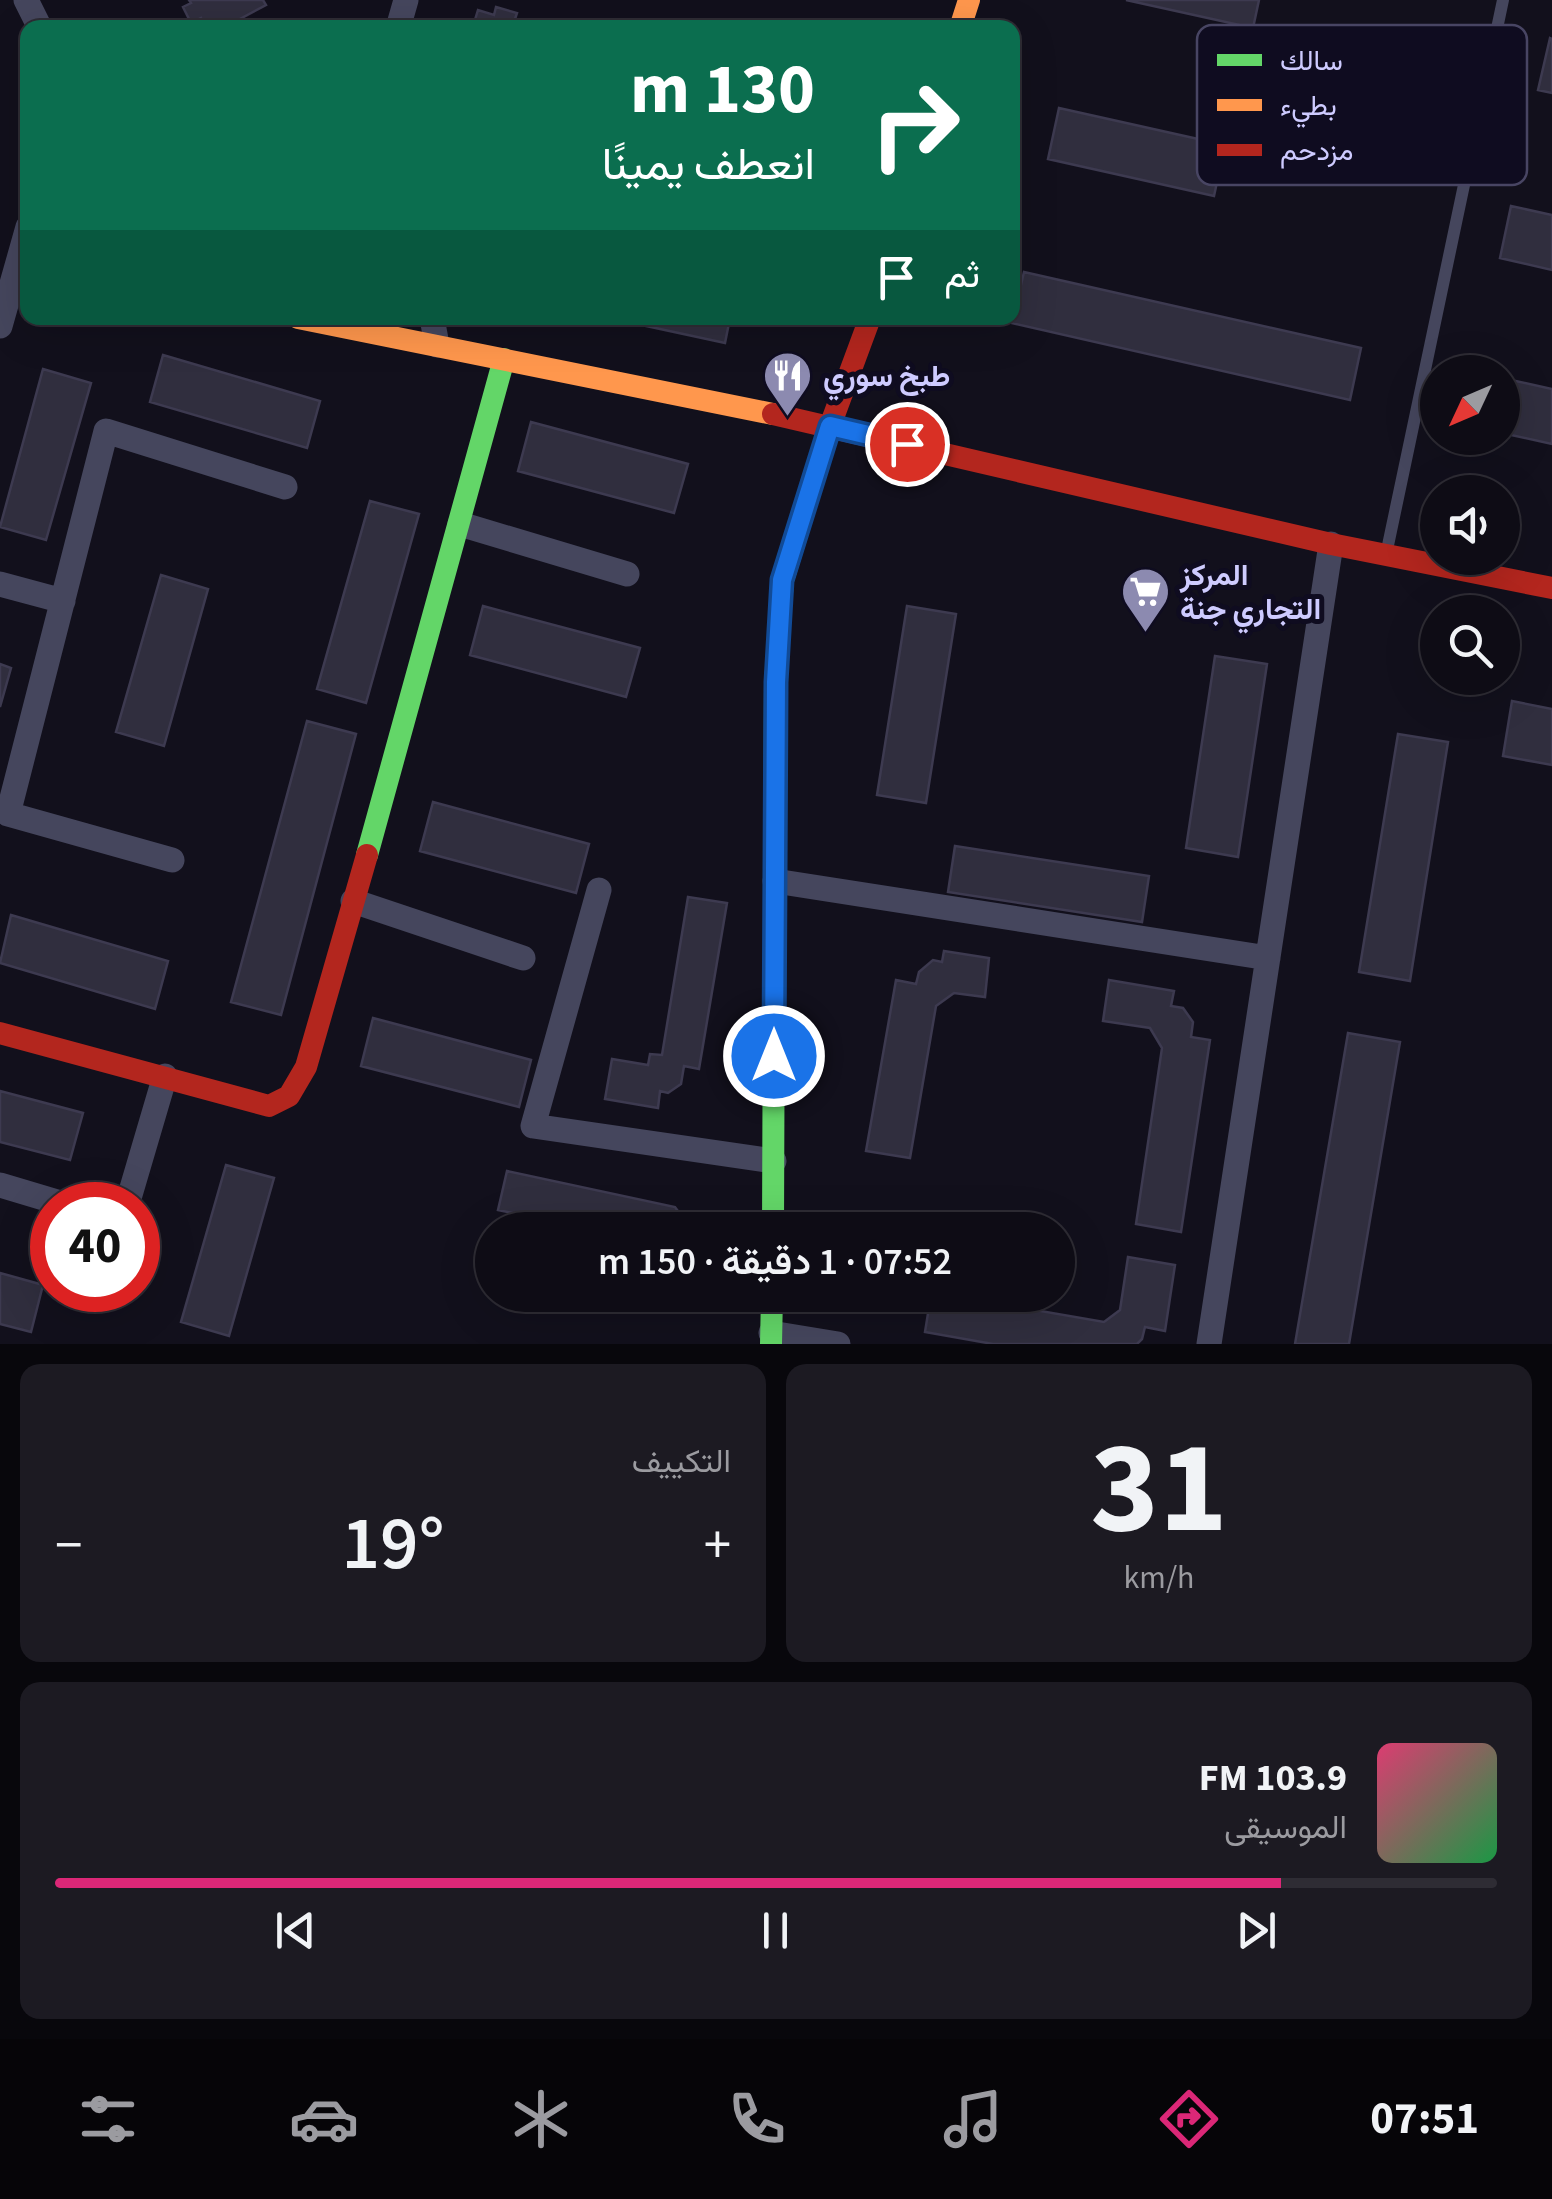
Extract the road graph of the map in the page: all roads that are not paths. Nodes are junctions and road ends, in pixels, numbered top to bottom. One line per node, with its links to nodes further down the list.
1 (1503, 0): 2 (lane)
2 (1498, 25)
3 (1464, 185): 15 (lane)
4 (15, 260): 8 (street)
5 (334, 325): 9 (street)
6 (433, 325): 9 (street)
7 (867, 325): 11 (street)
8 (0, 326)
9 (437, 345): 10 (street)
10 (504, 359): 11 (street); 13 (street)
11 (830, 426): 14 (street); 21 (street)
12 (286, 487): 19 (street)
13 (460, 524): 16 (street); 23 (street)
14 (1331, 544): 15 (street); 25 (street)
15 (1386, 555): 18 (street)
16 (627, 574)
17 (0, 584): 19 (street)
18 (1552, 588)
19 (62, 601): 20 (street)
20 (172, 860)
21 (774, 881): 25 (street); 28 (street)
22 (599, 890): 28 (street)
23 (353, 901): 24 (street); 27 (street)
24 (523, 958)
25 (1268, 958): 36 (street)
26 (0, 1033): 27 (street)
27 (165, 1076): 29 (street)
28 (774, 1162): 32 (street)
29 (134, 1182)
30 (0, 1185): 31 (street)
31 (30, 1194)
32 (773, 1212)
33 (772, 1312): 34 (street)
34 (771, 1339): 35 (street)
35 (838, 1344)
36 (1209, 1344)

